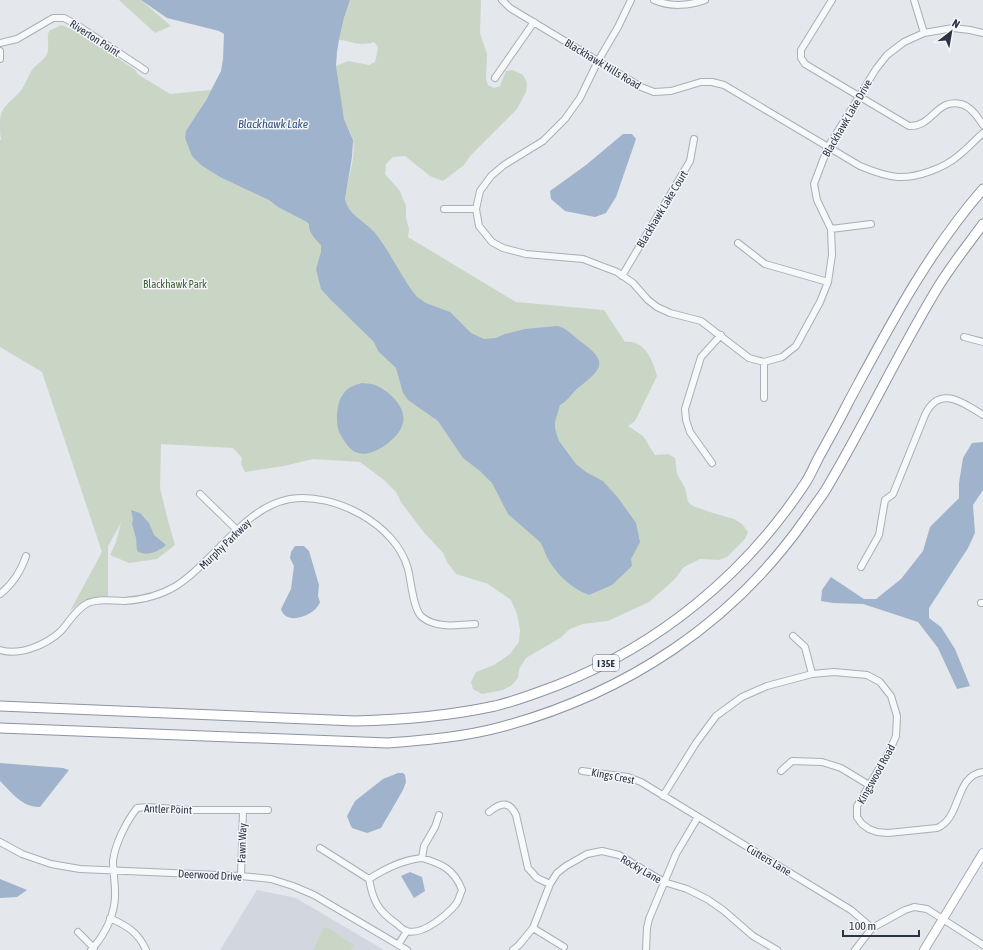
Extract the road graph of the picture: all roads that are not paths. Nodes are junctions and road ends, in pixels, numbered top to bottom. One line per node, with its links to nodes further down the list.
1 (502, 0): 7 (street, Blackhawk Hills Road)
2 (631, 0): 13 (street)
3 (654, 0): 4 (street)
4 (705, 0)
5 (832, 0): 16 (street)
6 (914, 0): 8 (street)
7 (534, 22): 13 (street, Blackhawk Hills Road); 15 (street)
8 (924, 33): 9 (street, Blackhawk Lake Drive); 16 (street, Blackhawk Lake Drive)
9 (983, 33)
10 (0, 43): 14 (street, Riverton Point)
11 (0, 51): 12 (street)
12 (0, 59)
13 (598, 61): 20 (street, Blackhawk Hills Road); 23 (street)
14 (145, 70)
15 (495, 78)
16 (858, 96): 17 (street); 20 (street, Blackhawk Lake Drive)
17 (983, 125)
18 (983, 133): 20 (street, Blackhawk Hills Road)
19 (694, 139): 28 (street, Blackhawk Lake Court)
20 (828, 147): 26 (street, Blackhawk Lake Drive)
21 (983, 189): 46 (highway, I 35E)
22 (444, 209): 23 (street)
23 (476, 209): 28 (street)
24 (871, 224): 26 (street)
25 (983, 224): 47 (highway, I 35E)
26 (831, 229): 29 (street, Blackhawk Lake Drive)
27 (738, 243): 29 (street)
28 (622, 276): 30 (street)
29 (828, 282): 33 (street, Blackhawk Lake Drive)
30 (721, 335): 33 (street); 36 (street)
31 (964, 337): 32 (street)
32 (983, 342)
33 (764, 362): 34 (street)
34 (764, 398)
35 (983, 415): 40 (street)
36 (712, 463)
37 (200, 494): 38 (street)
38 (237, 530): 42 (street, Murphy Parkway); 44 (street, Murphy Parkway)
39 (26, 556): 41 (street)
40 (861, 567)
41 (0, 594)
42 (475, 624)
43 (794, 636): 45 (street)
44 (0, 650)
45 (812, 674): 51 (street, Kingswood Road); 52 (street, Kingswood Road)
46 (0, 706)
47 (0, 728)
48 (582, 770): 52 (street, Kings Crest)
49 (781, 771): 51 (street)
50 (981, 774): 51 (street, Kingswood Road)
51 (869, 785)
52 (663, 796): 57 (street, Cutters Lane)
53 (268, 810): 54 (street, Antler Point)
54 (243, 811): 62 (street, Antler Point); 63 (street, Fawn Way)
55 (489, 812): 66 (street)
56 (439, 815): 61 (street)
57 (698, 817): 65 (street); 70 (street, Cutters Lane)
58 (0, 842): 62 (street, Deerwood Drive)
59 (320, 848): 64 (street)
60 (983, 853): 68 (main road)
61 (422, 858): 64 (street); 71 (street)
62 (114, 871): 63 (street, Deerwood Drive); 67 (street)
63 (241, 876): 73 (street, Deerwood Drive)
64 (369, 879): 71 (street)
65 (664, 882): 66 (street, Rocky Lane); 80 (street); 81 (street, Rocky Lane)
66 (550, 884): 69 (street, Rocky Lane)
67 (110, 918): 76 (street); 77 (street)
68 (943, 919): 70 (street); 74 (street); 83 (main road)
69 (532, 928): 75 (street); 79 (street, Rocky Lane)
70 (872, 928): 82 (street)
71 (407, 931): 73 (street)
72 (78, 932): 76 (street)
73 (398, 945): 78 (street, Deerwood Drive)
74 (983, 945)
75 (564, 947)
76 (92, 949)
77 (146, 950)
78 (407, 950)
79 (513, 950)
80 (646, 950)
81 (777, 950)
82 (855, 950)
83 (924, 950)

